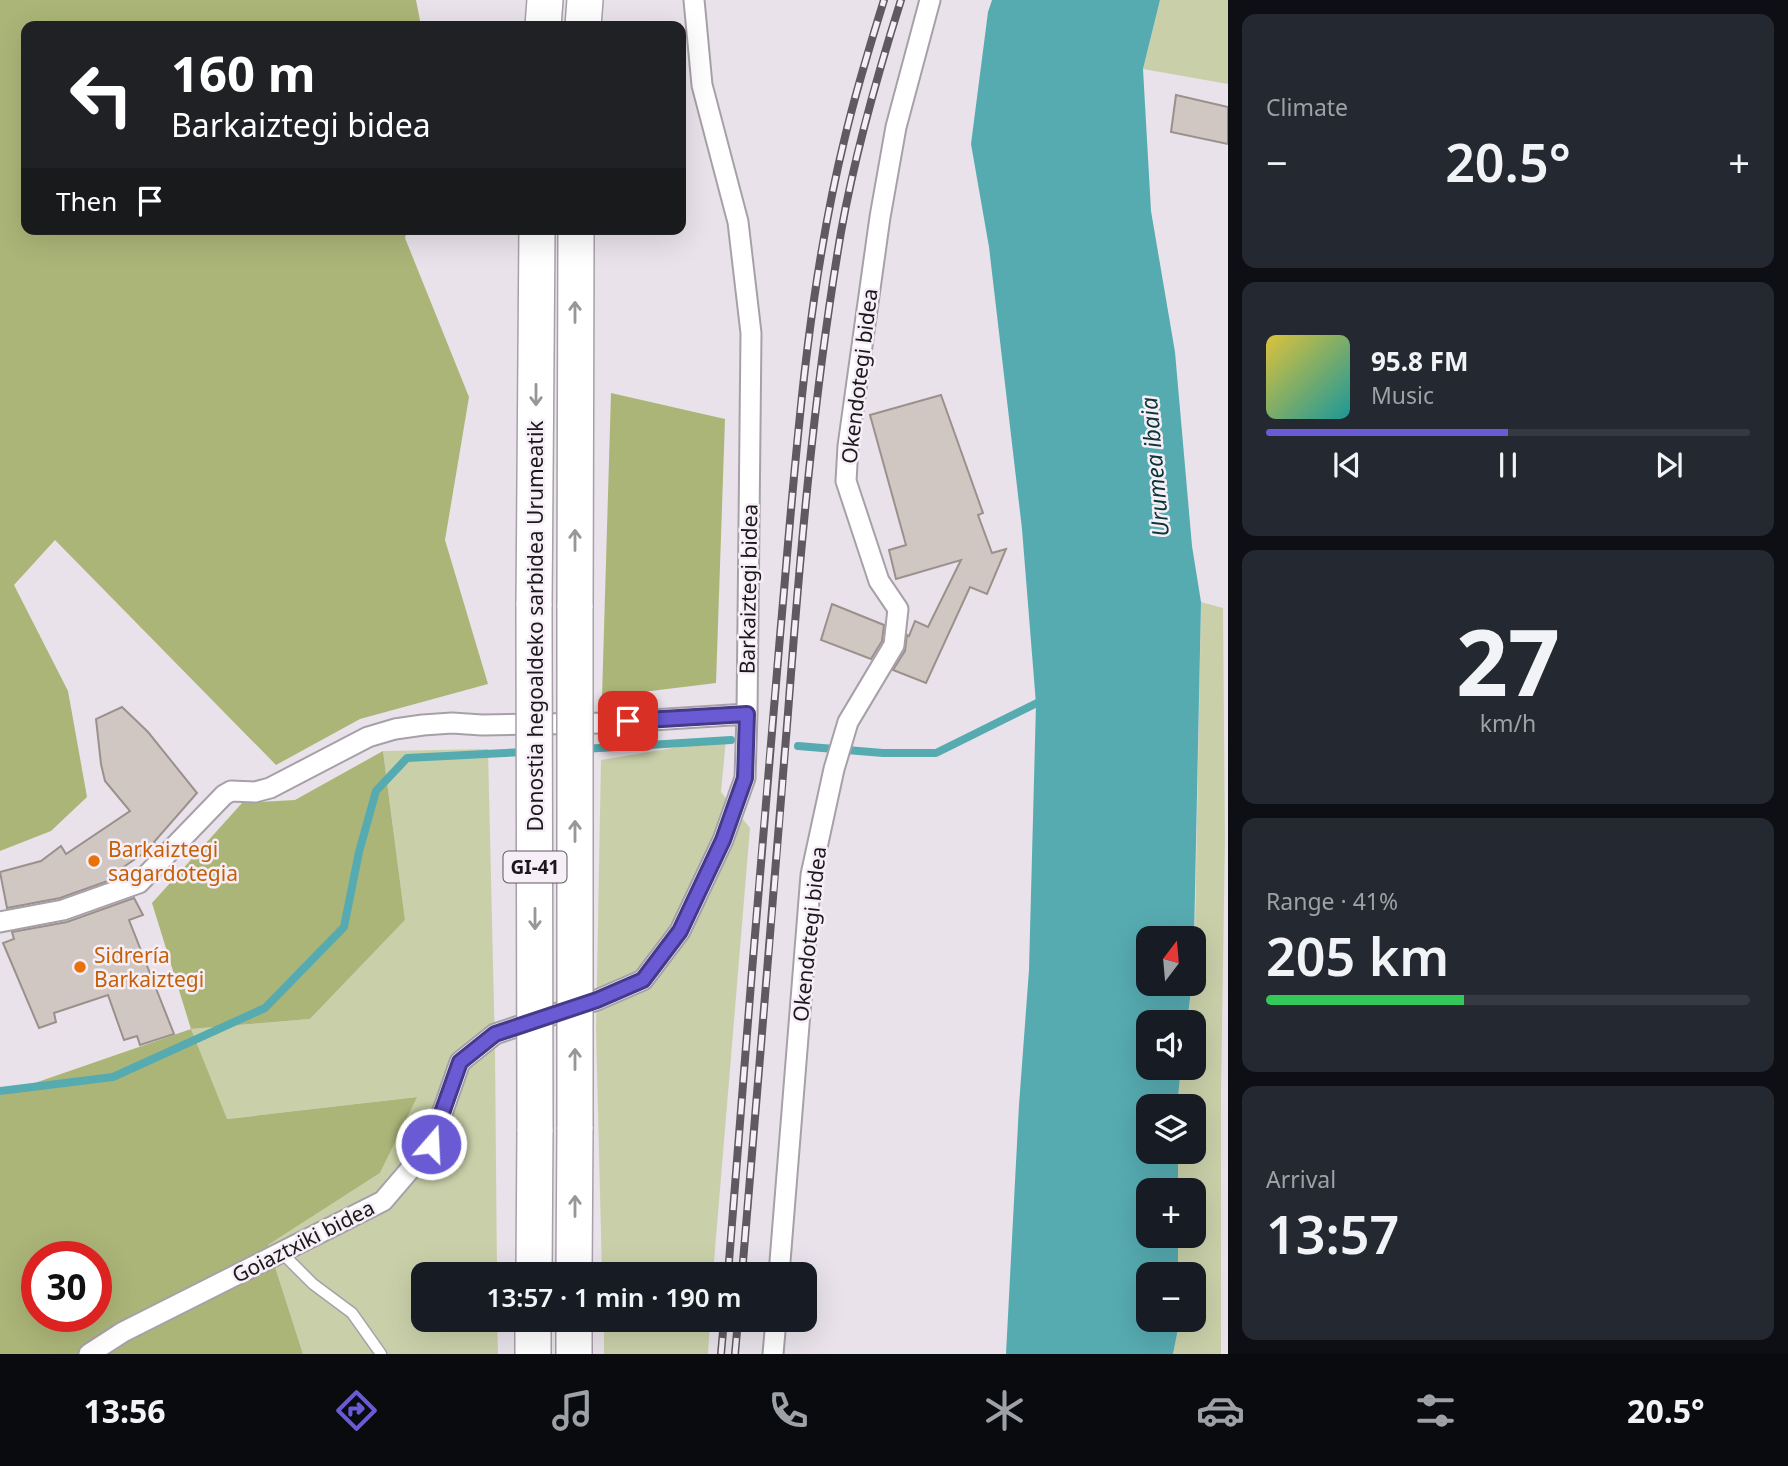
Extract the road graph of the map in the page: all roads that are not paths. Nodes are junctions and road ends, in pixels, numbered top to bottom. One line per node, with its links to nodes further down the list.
1 (545, 0): 5 (highway)
2 (585, 0): 6 (highway)
3 (694, 0): 9 (street, Barkaiztegi bidea)
4 (930, 0): 14 (street, Okendotegi bidea)
5 (543, 21)
6 (583, 21)
7 (537, 235): 12 (highway, Donostia hegoaldeko sarbidea Urumeatik / GI-41, one-way to 12, bridge)
8 (576, 235): 13 (highway, Donostia hegoaldeko sarbidea Urumeatik / GI-41, one-way to 8, bridge)
9 (747, 714): 10 (street); 11 (street, Goiaztxiki bidea)
10 (0, 922)
11 (281, 1252): 18 (street, Goiaztxiki bidea); 19 (lane)
12 (534, 1262)
13 (574, 1262)
14 (780, 1262)
15 (533, 1332): 20 (highway)
16 (574, 1332): 21 (highway)
17 (775, 1332): 22 (street)
18 (89, 1354)
19 (381, 1354)
20 (533, 1354)
21 (574, 1354)
22 (773, 1354)

